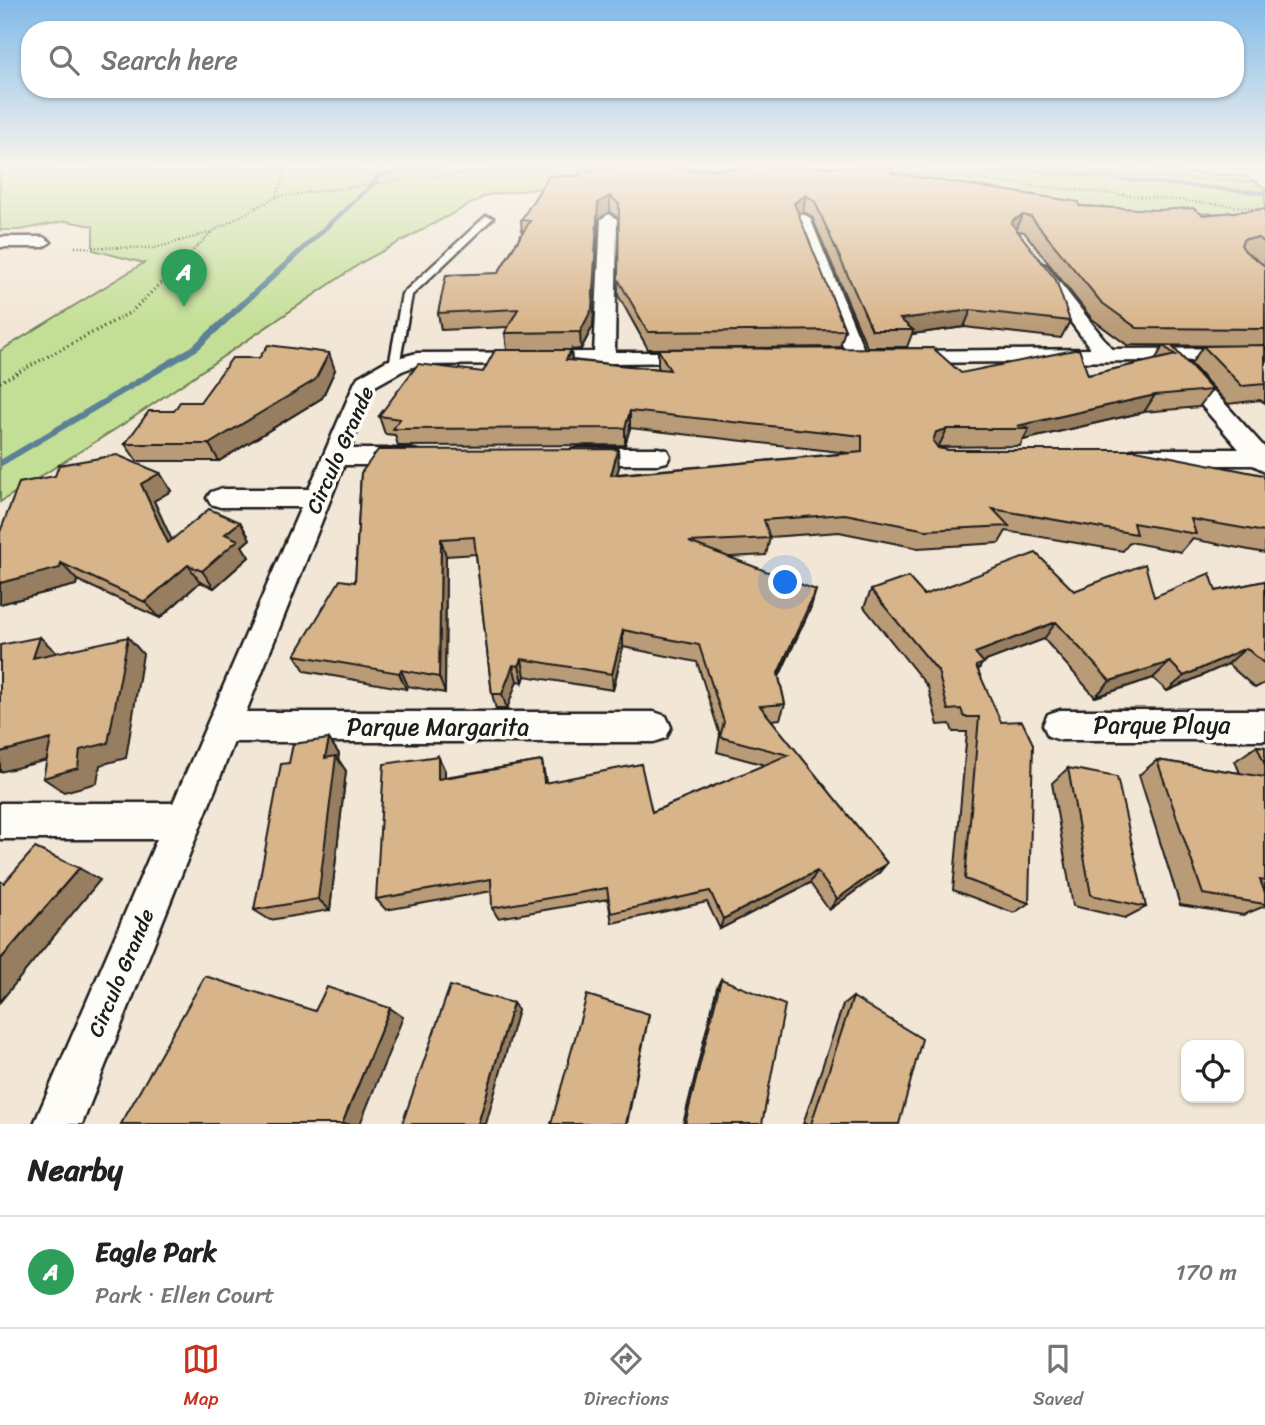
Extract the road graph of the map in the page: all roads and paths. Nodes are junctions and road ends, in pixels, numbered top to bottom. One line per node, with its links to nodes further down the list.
1 (236, 219): 5 (path)
2 (487, 219): 15 (lane)
3 (609, 219): 13 (street)
4 (802, 219): 11 (street)
5 (214, 231): 8 (path); 16 (path)
6 (0, 242): 7 (street)
7 (43, 242)
8 (75, 247)
9 (1032, 259): 11 (street)
10 (1265, 354): 12 (street)
11 (1106, 355): 12 (street)
12 (1168, 355): 22 (street)
13 (604, 358): 14 (street, Circulo Grande); 15 (street, Circulo Grande)
14 (724, 358)
15 (394, 366): 19 (street, Circulo Grande)
16 (0, 383)
17 (551, 456): 18 (street)
18 (658, 456)
19 (335, 457): 20 (street); 24 (street, Circulo Grande)
20 (429, 457)
21 (1107, 457): 22 (street)
22 (1262, 460)
23 (220, 498): 24 (street)
24 (318, 498): 27 (street, Circulo Grande)
25 (1059, 725): 26 (street, Parque Playa)
26 (1265, 725)
27 (223, 727): 28 (street, Parque Margarita); 30 (street, Circulo Grande)
28 (654, 727)
29 (0, 821): 30 (street)
30 (185, 821): 31 (street, Circulo Grande)
31 (58, 1124)

